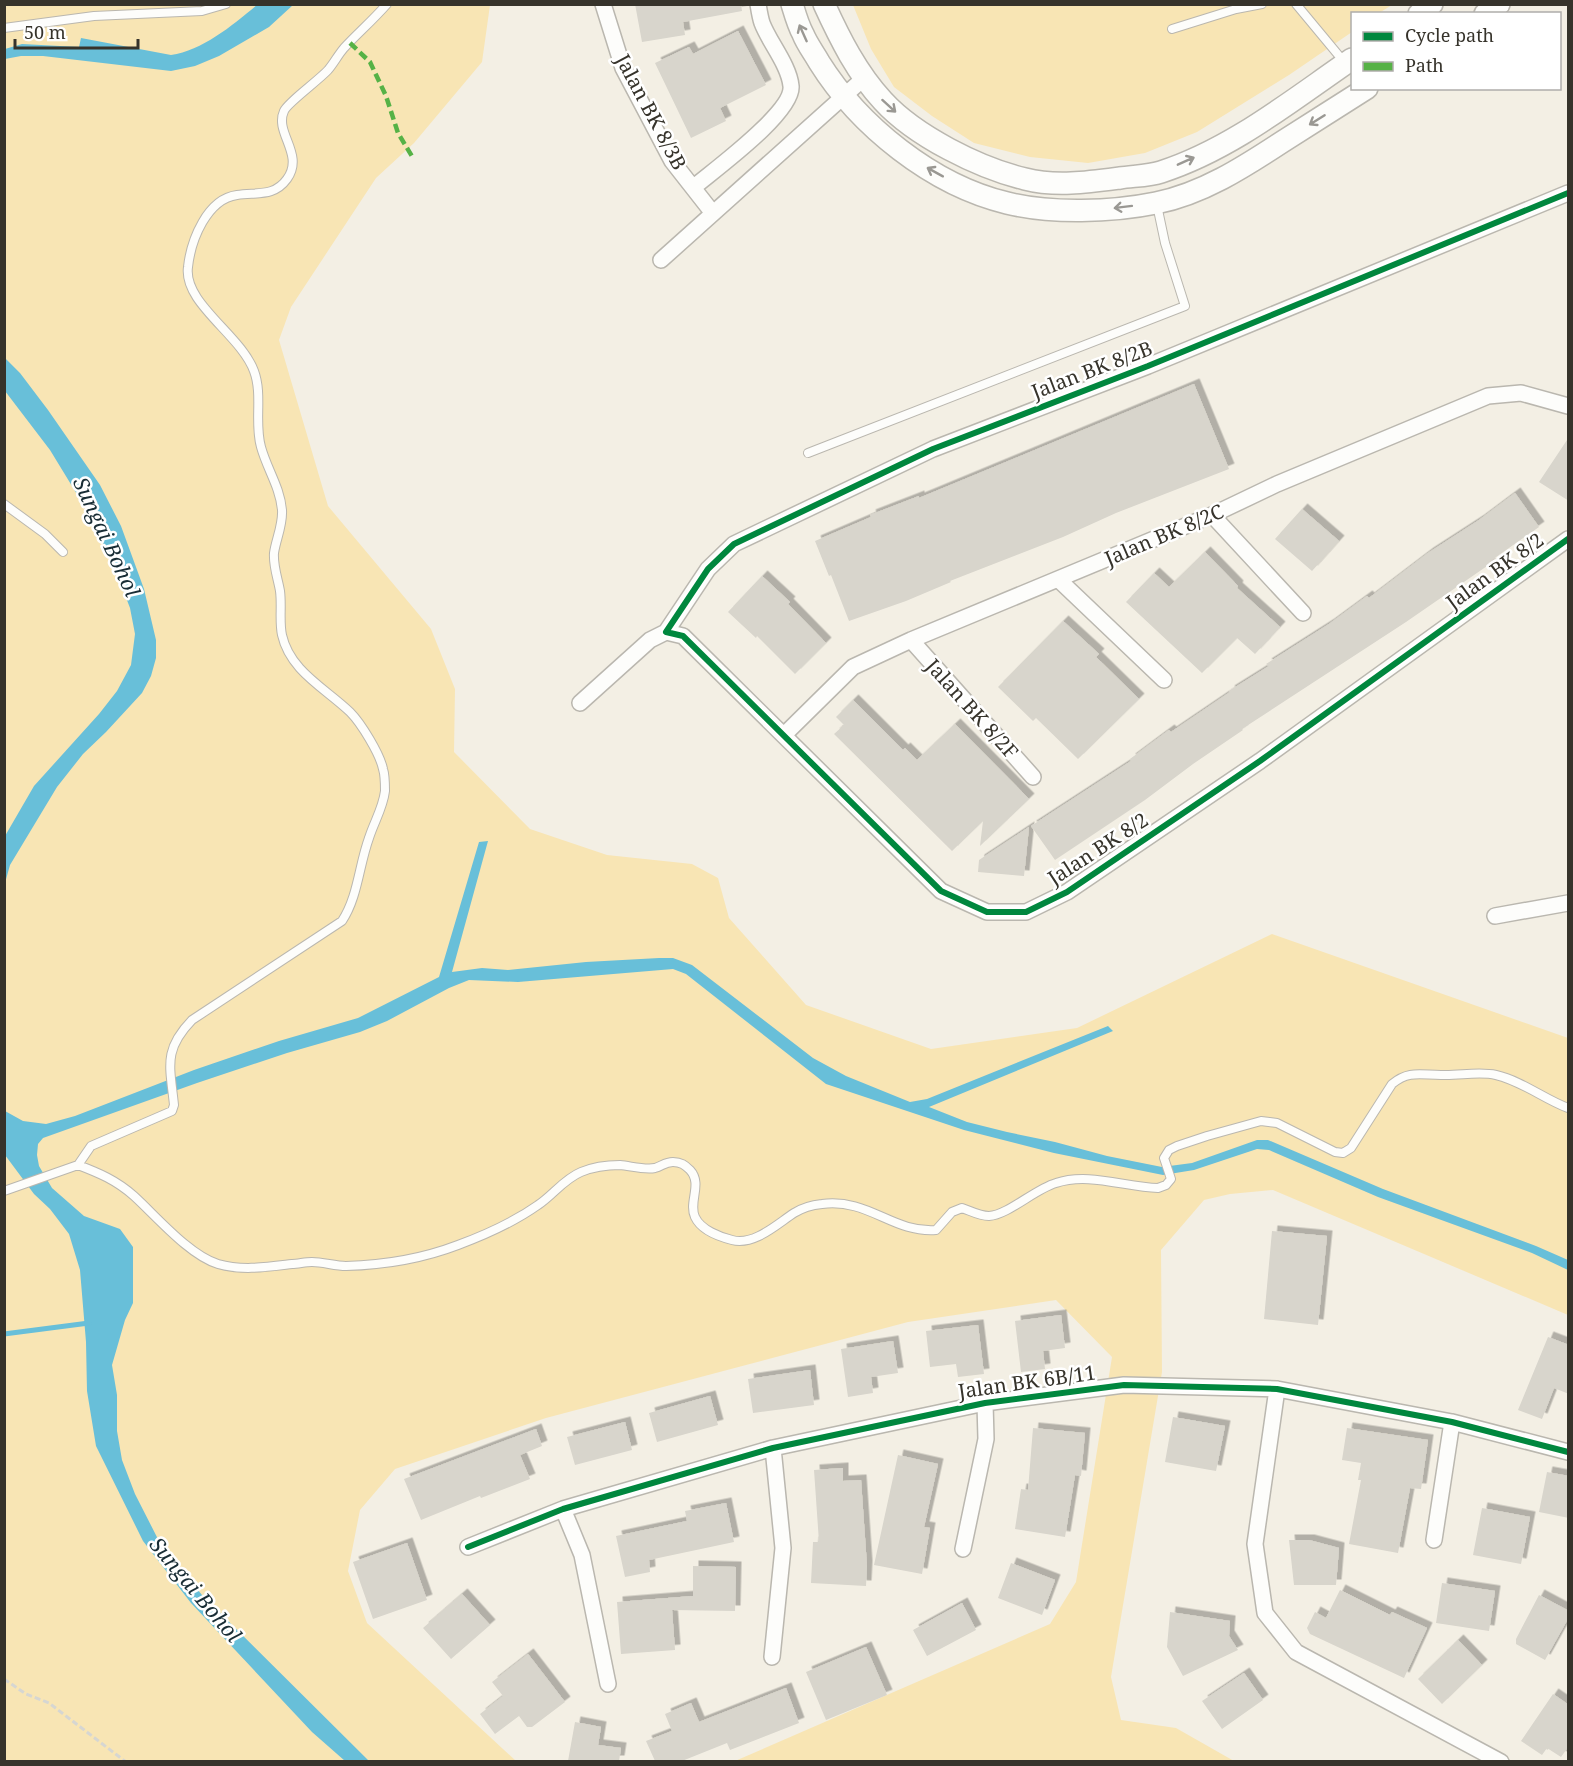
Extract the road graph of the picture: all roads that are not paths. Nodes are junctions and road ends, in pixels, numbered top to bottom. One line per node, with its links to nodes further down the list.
1 (226, 4): 9 (lane)
2 (387, 4): 37 (lane)
3 (603, 4): 15 (street, Jalan BK 8/3B)
4 (758, 4): 15 (street)
5 (792, 4): 14 (street, one-way to 5)
6 (824, 4): 12 (street)
7 (1262, 4): 10 (lane)
8 (1296, 4): 11 (lane)
9 (4, 28)
10 (1172, 29)
11 (1349, 61): 12 (street, one-way to 11)
12 (863, 79): 14 (street)
13 (1364, 90): 17 (street, one-way to 17)
14 (843, 96): 17 (street, one-way to 14); 18 (street)
15 (694, 187): 18 (street, Jalan BK 8/3B)
16 (1569, 193): 28 (street, Jalan BK 8/2B)
17 (1157, 203): 21 (lane)
18 (712, 212): 19 (street)
19 (661, 260)
20 (1569, 406): 23 (street, Jalan BK 8/2C)
21 (808, 453)
22 (4, 504): 25 (lane)
23 (1212, 515): 26 (street, Jalan BK 8/2C); 27 (street)
24 (1569, 539): 32 (street, Jalan BK 8/2)
25 (63, 552)
26 (1059, 580): 29 (street, Jalan BK 8/2C); 30 (street)
27 (1304, 613)
28 (666, 632): 31 (street); 32 (street, Jalan BK 8/2)
29 (911, 640): 32 (street, Jalan BK 8/2C); 33 (street, Jalan BK 8/2F)
30 (1164, 680)
31 (579, 703)
32 (784, 735)
33 (1033, 777)
34 (1569, 903): 35 (street)
35 (1495, 916)
36 (1569, 1108): 37 (lane)
37 (78, 1165): 38 (lane)
38 (4, 1191)
39 (1277, 1389): 40 (street, Jalan BK 6B/11); 41 (street, Jalan BK 6B/11); 50 (street)
40 (985, 1403): 42 (street, Jalan BK 6B/11); 47 (street)
41 (1452, 1422): 43 (street, Jalan BK 6B/11); 45 (street)
42 (773, 1448): 44 (street, Jalan BK 6B/11); 48 (street)
43 (1569, 1452)
44 (563, 1509): 46 (street, Jalan BK 6B/11); 49 (street)
45 (1434, 1540)
46 (468, 1547)
47 (963, 1549)
48 (772, 1657)
49 (608, 1684)
50 (1501, 1761)

